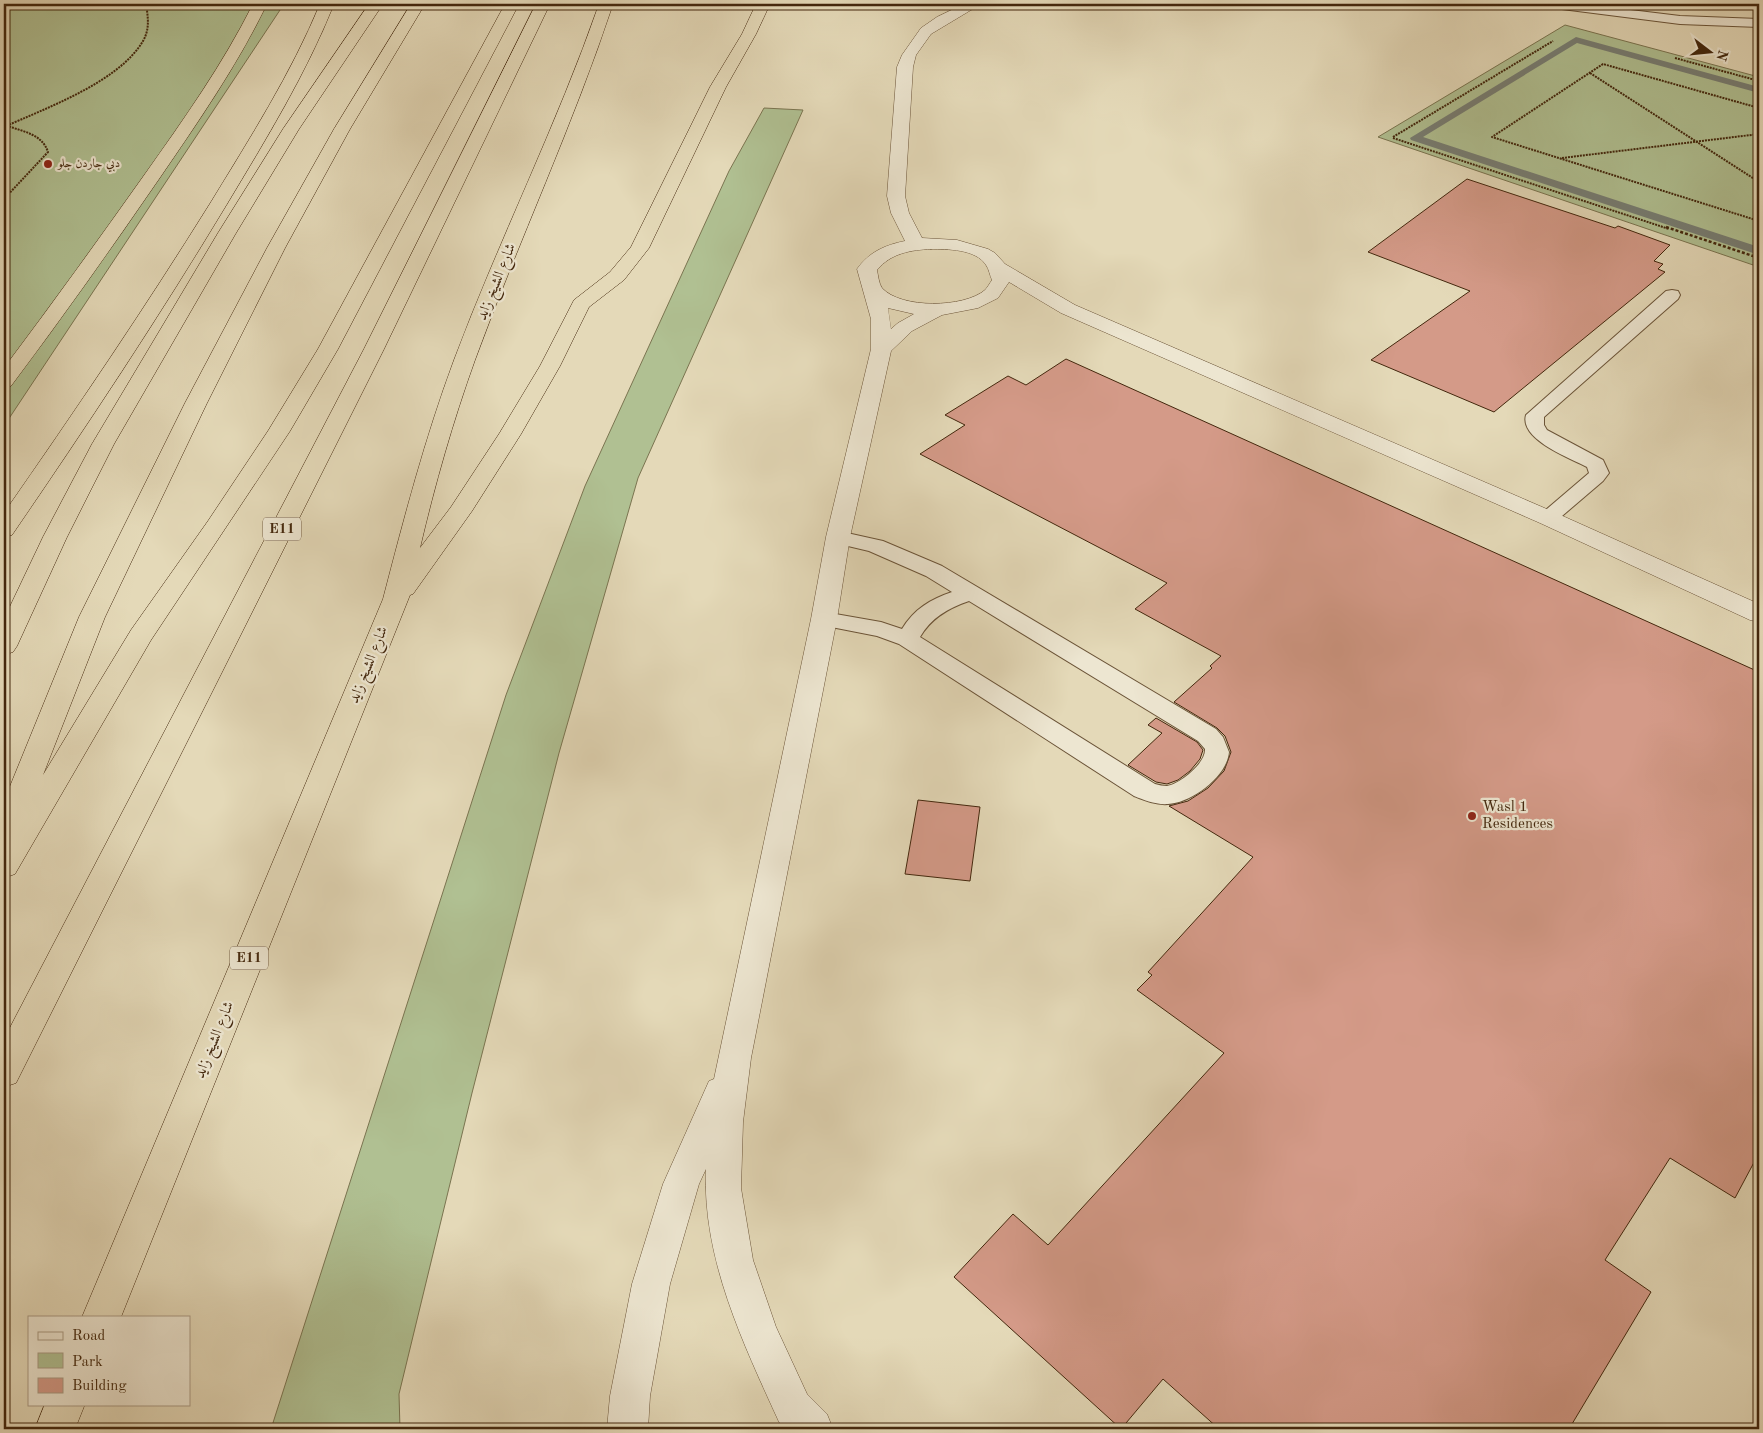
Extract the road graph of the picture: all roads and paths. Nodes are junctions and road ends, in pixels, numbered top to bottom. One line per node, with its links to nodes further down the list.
1 (146, 4): 18 (path)
2 (260, 4): 35 (highway)
3 (327, 4): 37 (highway)
4 (376, 4): 44 (highway)
5 (418, 4): 45 (highway)
6 (512, 4): 46 (highway)
7 (543, 4): 48 (highway, E11)
8 (606, 4): 40 (highway, شارع الشيخ زايد / E11)
9 (763, 4): 40 (highway)
10 (974, 4): 26 (street)
11 (1554, 4): 12 (lane)
12 (1759, 23)
13 (1553, 40): 27 (path)
14 (1674, 58): 16 (path)
15 (1590, 73): 17 (path); 21 (path); 22 (path)
16 (1759, 81)
17 (1759, 108)
18 (8, 126): 19 (path); 24 (path)
19 (4, 127)
20 (1759, 134): 21 (path)
21 (1696, 142): 22 (path); 23 (path)
22 (1559, 158): 25 (path)
23 (1759, 182)
24 (4, 200)
25 (1759, 221)
26 (916, 244): 28 (street); 29 (street)
27 (1759, 258)
28 (999, 268): 31 (street); 32 (street)
29 (874, 292): 33 (street); 34 (street)
30 (1672, 295): 36 (lane)
31 (986, 298): 32 (street); 33 (street)
32 (1068, 309): 36 (street)
33 (937, 310): 34 (street)
34 (881, 348): 38 (street)
35 (4, 382)
36 (1548, 518): 41 (street)
37 (4, 530)
38 (838, 537): 39 (lane); 42 (street)
39 (973, 593): 43 (lane); 43 (lane)
40 (396, 599): 49 (highway, شارع الشيخ زايد / E11)
41 (1759, 614)
42 (824, 619): 43 (lane); 47 (street)
43 (907, 639)
44 (4, 646)
45 (4, 837)
46 (4, 866)
47 (734, 1058): 52 (street); 53 (street)
48 (4, 1072)
49 (102, 1316)
50 (65, 1406): 51 (highway)
51 (55, 1429)
52 (627, 1429)
53 (812, 1429)

